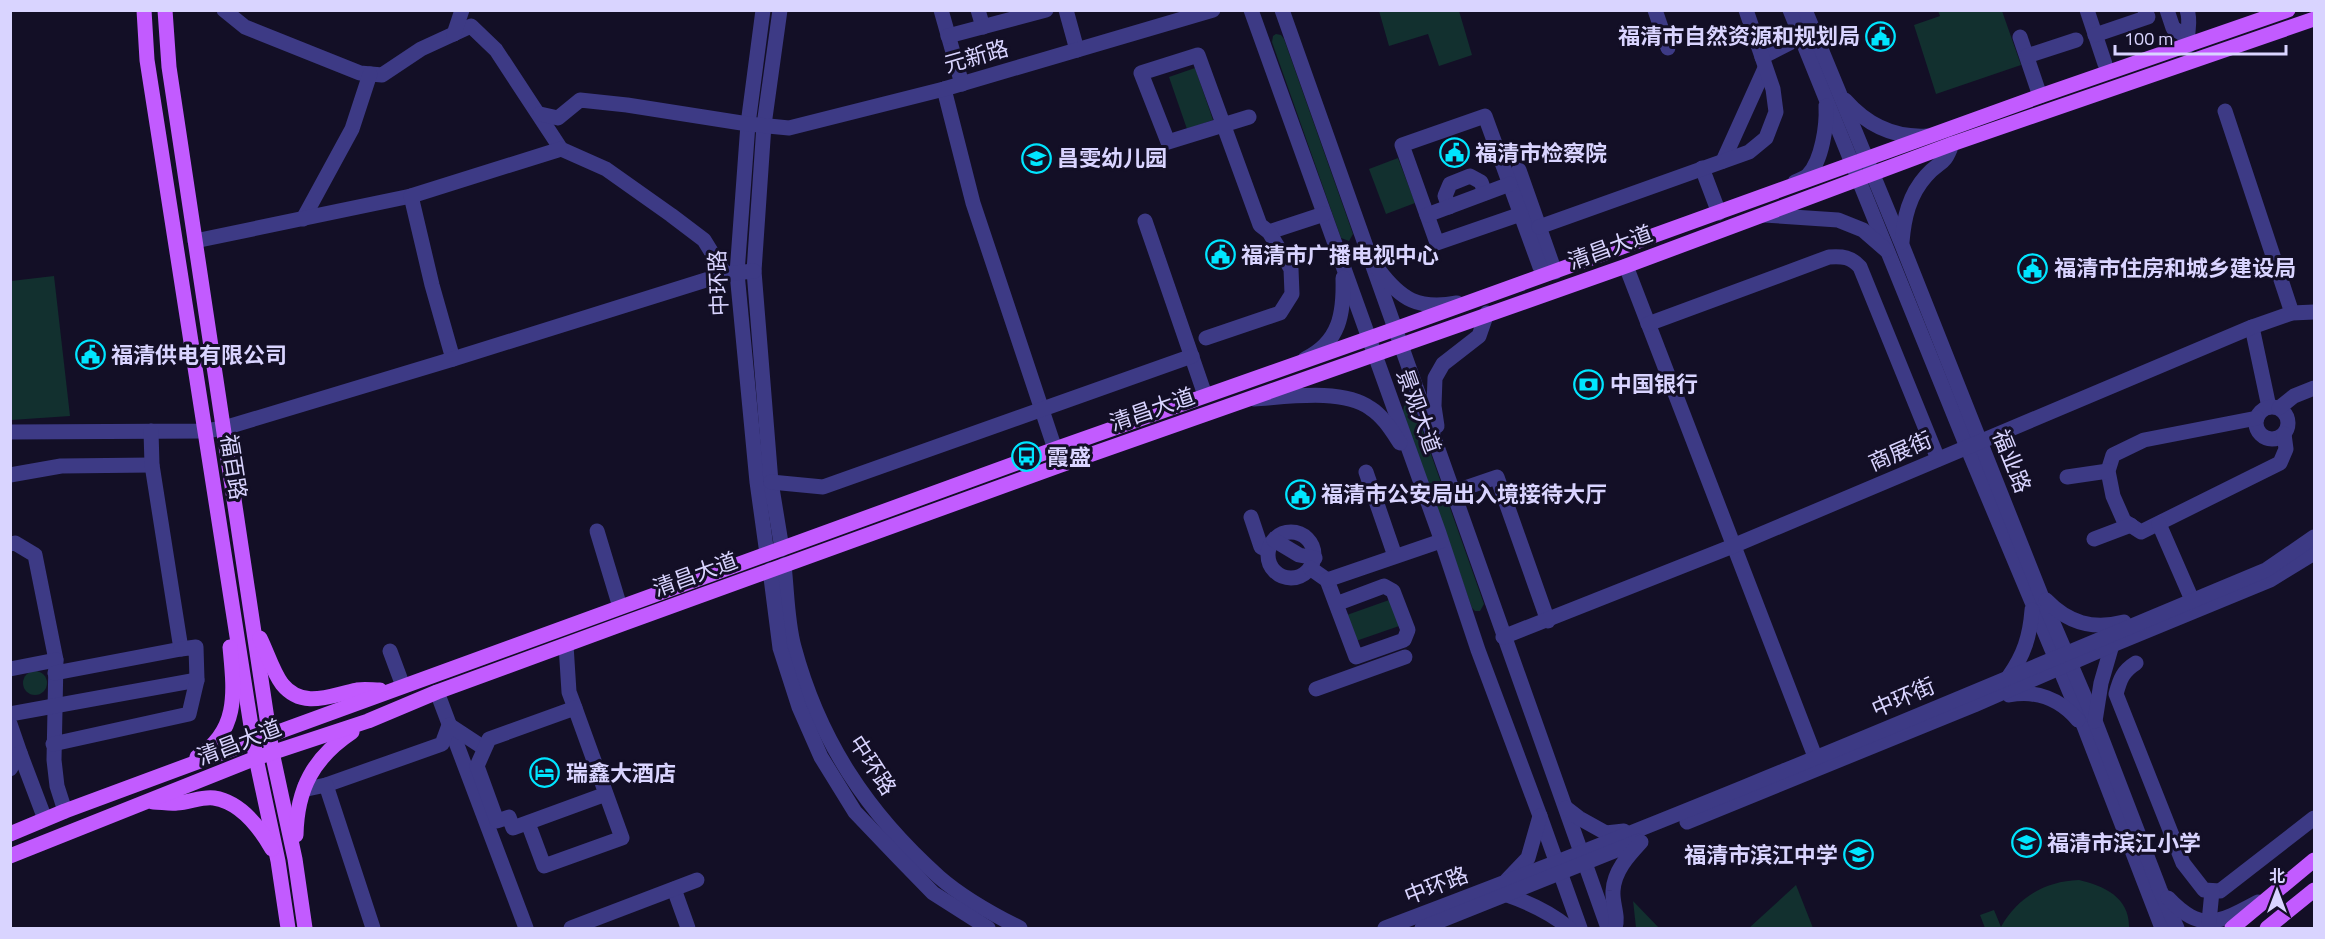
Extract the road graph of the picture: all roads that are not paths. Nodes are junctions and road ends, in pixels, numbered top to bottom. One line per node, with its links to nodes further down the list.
1 (144, 10): 102 (main road, 福百路)
2 (165, 10): 71 (main road, 福百路)
3 (224, 10): 38 (street)
4 (462, 10): 26 (street)
5 (764, 10): 46 (street, 中环路)
6 (780, 10): 47 (street, 中环路)
7 (941, 10): 28 (street)
8 (978, 10): 25 (street)
9 (1066, 10): 34 (street)
10 (1213, 10): 34 (street, 元新路)
11 (1251, 10): 63 (street, 景观大道)
12 (1282, 10): 73 (street, 景观大道)
13 (1655, 10): 33 (street)
14 (1746, 10): 36 (street)
15 (1790, 10): 29 (street, 福业路)
16 (1804, 10): 41 (street, 福业路)
17 (2087, 10): 27 (street)
18 (2145, 10): 27 (street)
19 (2167, 10): 32 (street)
20 (2187, 10): 32 (street)
21 (2288, 10): 23 (main road, 清昌大道)
22 (1040, 11): 25 (street)
23 (2270, 14): 32 (main road, 清昌大道)
24 (2310, 23): 50 (main road, 清昌大道)
25 (983, 27): 28 (street)
26 (454, 34): 38 (street); 44 (street)
27 (2095, 35): 37 (street)
28 (948, 36): 39 (street)
29 (1801, 37): 36 (street); 41 (street, 福业路)
30 (2020, 37): 35 (street)
31 (2076, 40): 35 (street)
32 (2187, 41): 42 (main road, 清昌大道)
33 (1668, 48)
34 (1077, 50): 39 (street, 元新路)
35 (2027, 56): 42 (street)
36 (1763, 63): 52 (street); 52 (street)
37 (2105, 64)
38 (370, 74): 67 (street)
39 (962, 84): 40 (street, 元新路)
40 (944, 89): 47 (street, 元新路); 98 (street)
41 (1832, 94): 49 (street); 53 (street, 福业路); 58 (street)
42 (2040, 96): 49 (main road, 清昌大道)
43 (2225, 111): 83 (street)
44 (540, 114): 46 (street, 元新路); 51 (street)
45 (1249, 117): 48 (street)
46 (748, 124): 47 (street, 元新路); 79 (street, 中环路)
47 (764, 125): 77 (street, 中环路)
48 (1223, 125): 48 (street); 70 (street)
49 (1933, 135): 53 (main road, 清昌大道)
50 (1952, 144): 56 (main road, 清昌大道); 72 (street)
51 (561, 149): 60 (street); 79 (street)
52 (1723, 161): 54 (street)
53 (1860, 162): 56 (street, 福业路); 58 (main road, 清昌大道)
54 (1702, 168): 62 (street); 69 (street)
55 (1519, 170): 69 (street)
56 (1866, 177): 66 (main road, 清昌大道); 72 (street, 福业路)
57 (1510, 184): 59 (street); 64 (street); 65 (street)
58 (1784, 189): 62 (main road, 清昌大道)
59 (1485, 193): 61 (street); 61 (street)
60 (411, 196): 67 (street); 92 (street)
61 (1449, 207): 64 (street)
62 (1719, 213): 78 (main road, 清昌大道)
63 (1324, 214): 70 (street); 74 (street, 景观大道)
64 (1427, 214): 65 (street)
65 (1521, 214): 76 (street)
66 (1764, 215): 72 (street); 75 (main road, 清昌大道)
67 (303, 219): 71 (street)
68 (1145, 221): 91 (street)
69 (1539, 227): 78 (street)
70 (1269, 232): 87 (street)
71 (195, 242): 100 (main road, 福百路)
72 (1895, 249): 105 (street, 福业路)
73 (1370, 258): 80 (street); 86 (street, 景观大道)
74 (1343, 266): 88 (street, 景观大道); 93 (street)
75 (1626, 266): 82 (main road, 清昌大道); 84 (street)
76 (1540, 267)
77 (754, 271): 79 (street); 115 (street, 中环路)
78 (1555, 272): 80 (main road, 清昌大道)
79 (731, 274): 92 (street); 129 (street, 中环路)
80 (1481, 298): 86 (main road, 清昌大道)
81 (2314, 312): 83 (street, 商展街)
82 (1487, 313): 89 (main road, 清昌大道); 107 (street)
83 (2292, 313): 85 (street, 商展街)
84 (1648, 324): 108 (street); 126 (street)
85 (2252, 327): 97 (street); 105 (street, 商展街)
86 (1395, 329): 88 (main road, 清昌大道); 89 (street, 景观大道)
87 (1206, 338)
88 (1369, 339): 90 (street, 景观大道); 93 (main road, 清昌大道)
89 (1401, 345): 90 (main road, 清昌大道); 107 (street, 景观大道)
90 (1374, 354): 96 (main road, 清昌大道); 110 (street, 景观大道)
91 (1192, 356): 95 (street); 98 (street)
92 (453, 359): 100 (street)
93 (1286, 368): 95 (main road, 清昌大道)
94 (2314, 388): 97 (street)
95 (1205, 395): 106 (main road, 清昌大道)
96 (1248, 399): 110 (street); 132 (main road, 清昌大道)
97 (2274, 408): 99 (street); 104 (street)
98 (1041, 410): 106 (street); 115 (street)
99 (2257, 418): 104 (street); 111 (street)
100 (224, 428): 102 (street); 141 (main road, 福百路)
101 (151, 431): 102 (street); 103 (street); 109 (street)
102 (205, 431): 138 (main road, 福百路)
103 (10, 432)
104 (2284, 434): 118 (street)
105 (1973, 445): 108 (street, 商展街); 134 (street, 福业路)
106 (1055, 449): 127 (main road, 清昌大道)
107 (1440, 456): 116 (street, 景观大道)
108 (1938, 459): 126 (street, 商展街)
109 (152, 465): 113 (street); 145 (street)
110 (1415, 466): 123 (street, 景观大道)
111 (2108, 471): 114 (street); 119 (street)
112 (1366, 472): 130 (street)
113 (10, 475)
114 (2067, 477)
115 (771, 482): 127 (street, 中环路)
116 (1452, 492): 139 (street); 142 (street, 景观大道)
117 (1251, 517): 125 (street)
118 (2159, 524): 119 (street); 136 (street)
119 (2131, 525): 122 (street)
120 (597, 531): 137 (street)
121 (2314, 537): 136 (street, 中环街)
122 (2094, 539)
123 (1441, 541): 130 (street); 178 (street, 景观大道)
124 (10, 544): 151 (street)
125 (1271, 545): 131 (street); 131 (street)
126 (1733, 546): 139 (street, 商展街); 174 (street)
127 (782, 549): 129 (main road, 清昌大道)
128 (2314, 553): 136 (street, 中环街)
129 (767, 554): 137 (main road, 清昌大道)
130 (1395, 556): 133 (street)
131 (1312, 563): 133 (street)
132 (777, 568): 143 (main road, 清昌大道); 213 (street, 中环路); 214 (street, 中环路)
133 (1327, 580): 135 (street)
134 (2037, 601): 140 (street); 149 (street, 福业路); 154 (street)
135 (1336, 604): 147 (street); 147 (street)
136 (2194, 605): 140 (street, 中环街); 144 (street, 中环街)
137 (620, 607): 156 (main road, 清昌大道)
138 (236, 621): 168 (main road, 福百路); 177 (main road)
139 (1548, 621): 142 (street, 商展街)
140 (2139, 622): 149 (street, 中环街)
141 (253, 624): 156 (main road); 167 (main road, 福百路)
142 (1503, 637): 175 (street, 景观大道)
143 (566, 645): 158 (main road, 清昌大道); 161 (street)
144 (2112, 645): 149 (street, 中环街); 165 (street)
145 (181, 649): 151 (street); 155 (street)
146 (390, 651): 156 (street)
147 (1356, 657): 153 (street)
148 (1405, 657): 153 (street)
149 (2062, 661): 154 (street, 中环街); 160 (street, 中环街); 165 (street, 福业路)
150 (2136, 663): 202 (street)
151 (56, 667): 152 (street); 159 (street)
152 (10, 669)
153 (1361, 673): 157 (street)
154 (2007, 678): 174 (street, 中环街)
155 (197, 680): 159 (street); 169 (street)
156 (396, 688): 167 (main road, 清昌大道)
157 (1316, 689)
158 (437, 692): 163 (main road, 清昌大道); 166 (street)
159 (54, 705): 162 (street); 169 (street)
160 (1974, 705): 165 (street); 174 (street, 中环街)
161 (575, 708): 171 (street); 181 (street)
162 (10, 714)
163 (368, 722): 172 (main road, 清昌大道); 180 (main road)
164 (10, 724): 170 (street)
165 (2089, 724): 200 (street, 福业路); 205 (street, 福业路)
166 (449, 725): 171 (street); 179 (street); 210 (street)
167 (270, 735): 168 (main road, 清昌大道); 172 (main road, 福百路)
168 (254, 741): 173 (main road, 福百路); 177 (main road, 清昌大道)
169 (53, 744): 184 (street)
170 (15, 747): 176 (street); 187 (street)
171 (484, 748): 188 (street)
172 (272, 752): 173 (main road, 清昌大道); 193 (main road, 福百路)
173 (256, 758): 182 (main road, 清昌大道); 195 (main road, 福百路)
174 (1818, 763): 190 (street, 中环街)
175 (1550, 766): 178 (street); 183 (street, 景观大道)
176 (10, 769)
177 (176, 769): 184 (main road, 清昌大道)
178 (1525, 775): 185 (street, 景观大道)
179 (326, 785): 180 (street); 209 (street)
180 (304, 786): 193 (main road)
181 (606, 794): 188 (street); 188 (street)
182 (150, 801): 191 (main road, 清昌大道); 195 (main road)
183 (1565, 806): 190 (street); 192 (street, 景观大道)
184 (65, 811): 187 (main road, 清昌大道)
185 (1540, 816): 196 (street, 景观大道); 199 (street)
186 (2314, 818): 202 (street)
187 (45, 819): 189 (main road, 清昌大道)
188 (528, 823)
189 (10, 834)
190 (1641, 835): 192 (street, 中环街); 206 (street)
191 (10, 856)
192 (1583, 858): 196 (street, 中环街); 206 (street, 景观大道)
193 (295, 859): 208 (main road, 福百路)
194 (2314, 860): 203 (main road)
195 (278, 861): 207 (main road, 福百路)
196 (1559, 868): 199 (street, 中环街); 218 (street, 景观大道)
197 (697, 880): 198 (street)
198 (674, 889): 211 (street); 212 (street)
199 (1505, 890): 215 (street, 中环路); 216 (street, 中环路); 217 (street)
200 (2160, 890): 204 (street); 219 (street, 福业路)
201 (2314, 890): 221 (main road)
202 (2212, 891): 204 (street)
203 (2274, 894): 204 (street); 220 (main road)
204 (2209, 922)
205 (2159, 924)
206 (1609, 925): 218 (street)
207 (288, 928)
208 (305, 928)
209 (373, 928)
210 (526, 928)
211 (571, 928)
212 (688, 928)
213 (988, 928)
214 (1020, 928)
215 (1385, 928)
216 (1422, 928)
217 (1569, 928)
218 (1581, 928)
219 (2177, 928)
220 (2232, 928)
221 (2267, 928)

